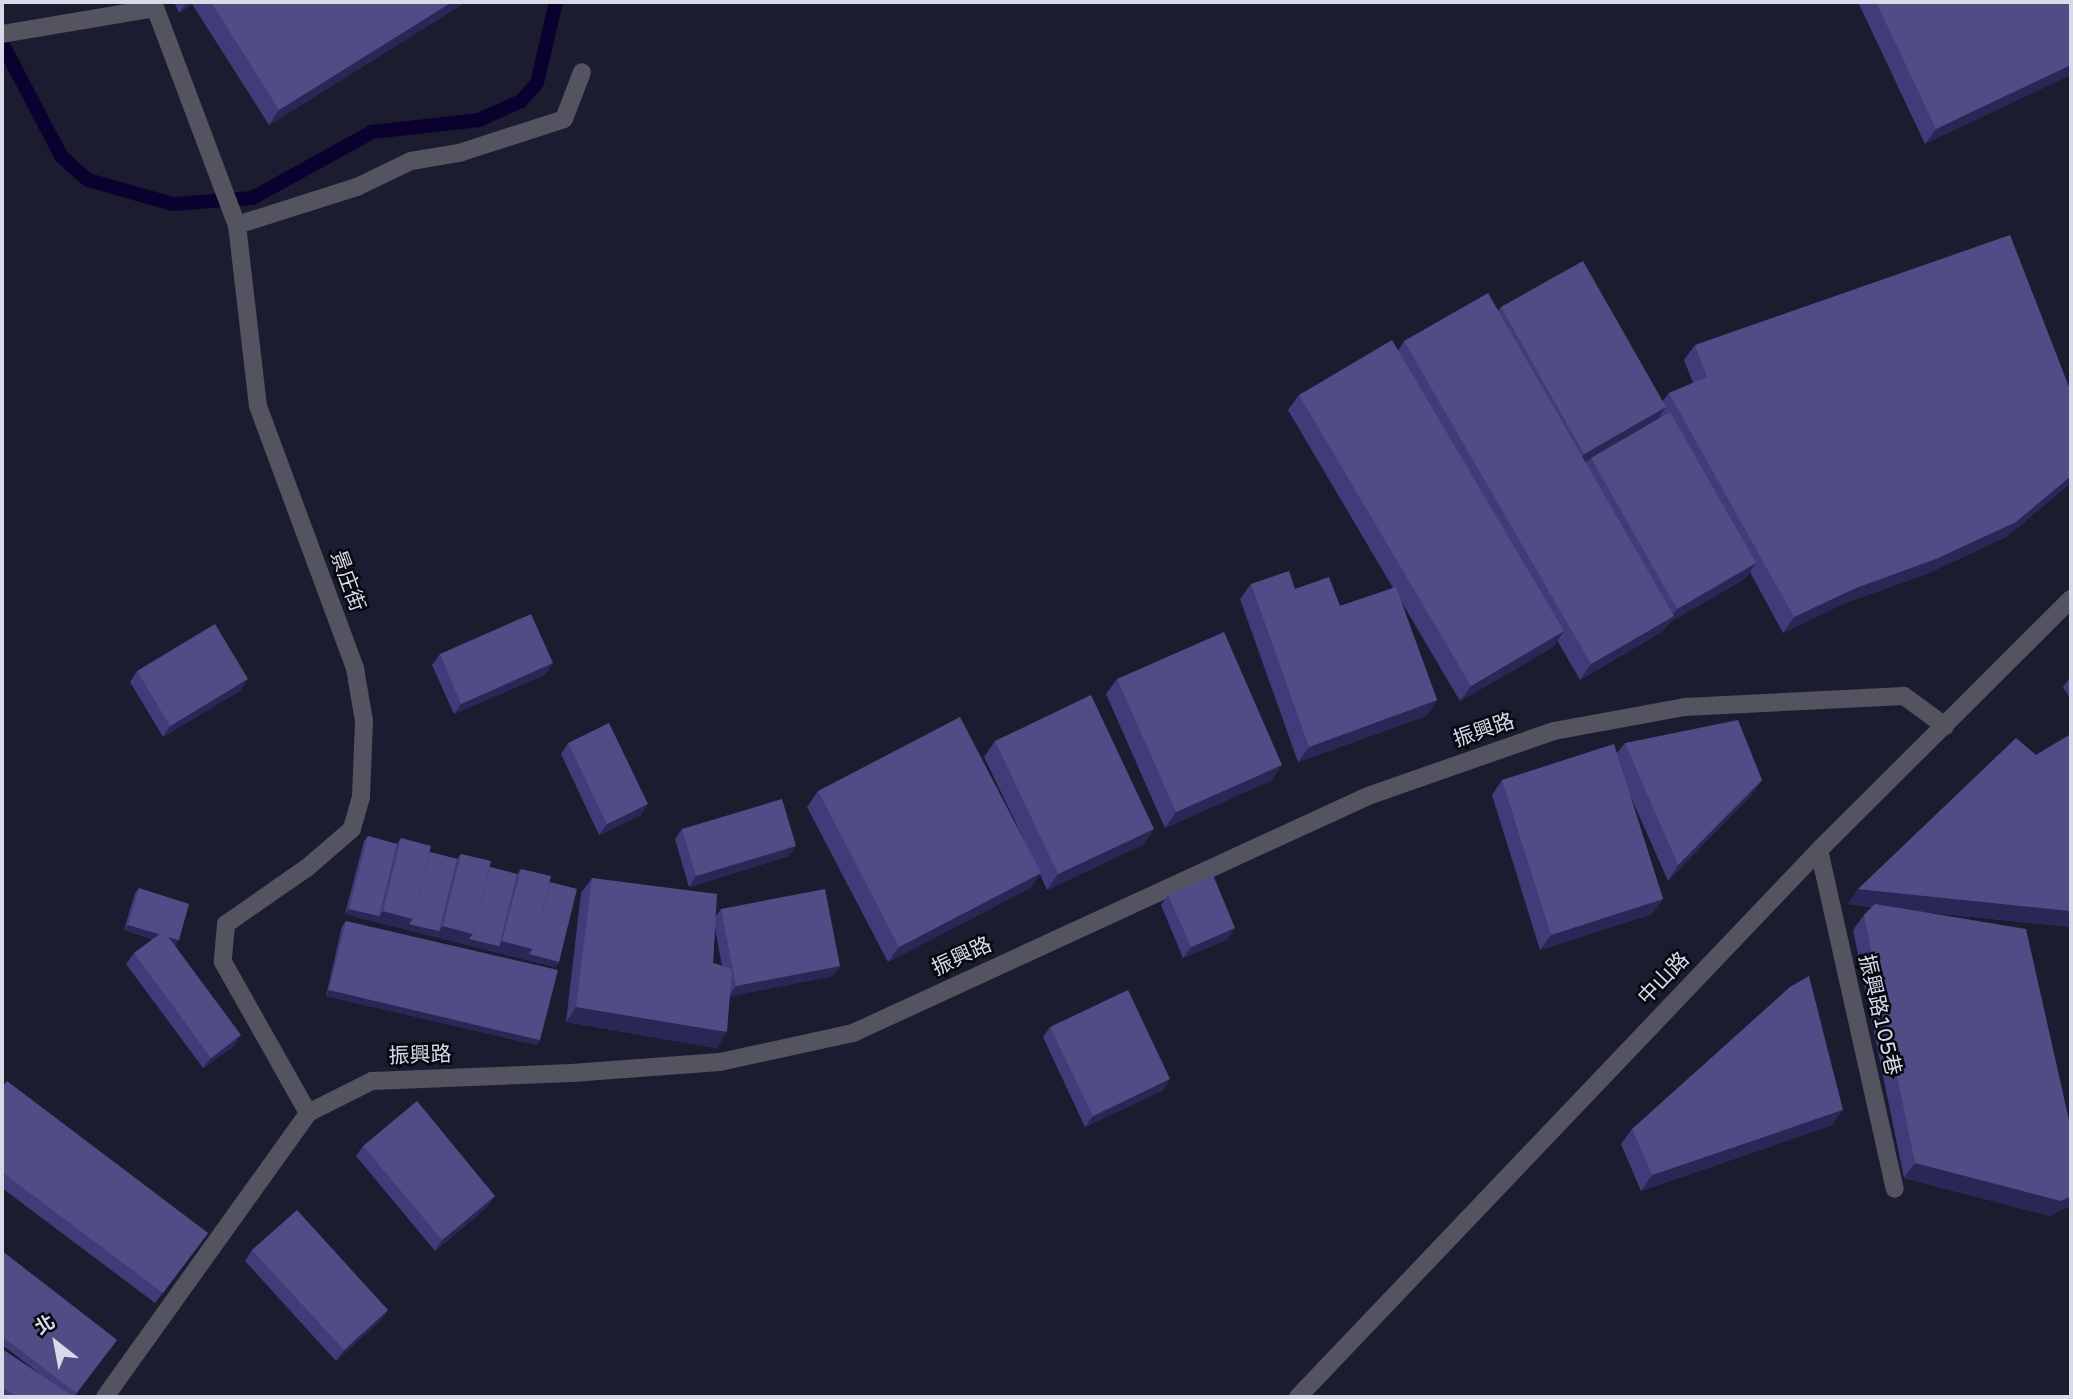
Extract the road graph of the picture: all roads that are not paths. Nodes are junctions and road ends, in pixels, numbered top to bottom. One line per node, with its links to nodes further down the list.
1 (154, 5): 2 (street); 4 (street, 景庄街)
2 (2, 34)
3 (582, 72): 4 (street)
4 (237, 225): 8 (street, 景庄街)
5 (2071, 599): 6 (street, 中山路)
6 (1945, 726): 7 (street, 中山路); 8 (street, 振興路)
7 (1819, 850): 9 (street, 振興路105巷); 11 (street, 中山路)
8 (308, 1113): 10 (street, 振興路)
9 (1895, 1189)
10 (105, 1397)
11 (1298, 1397)

